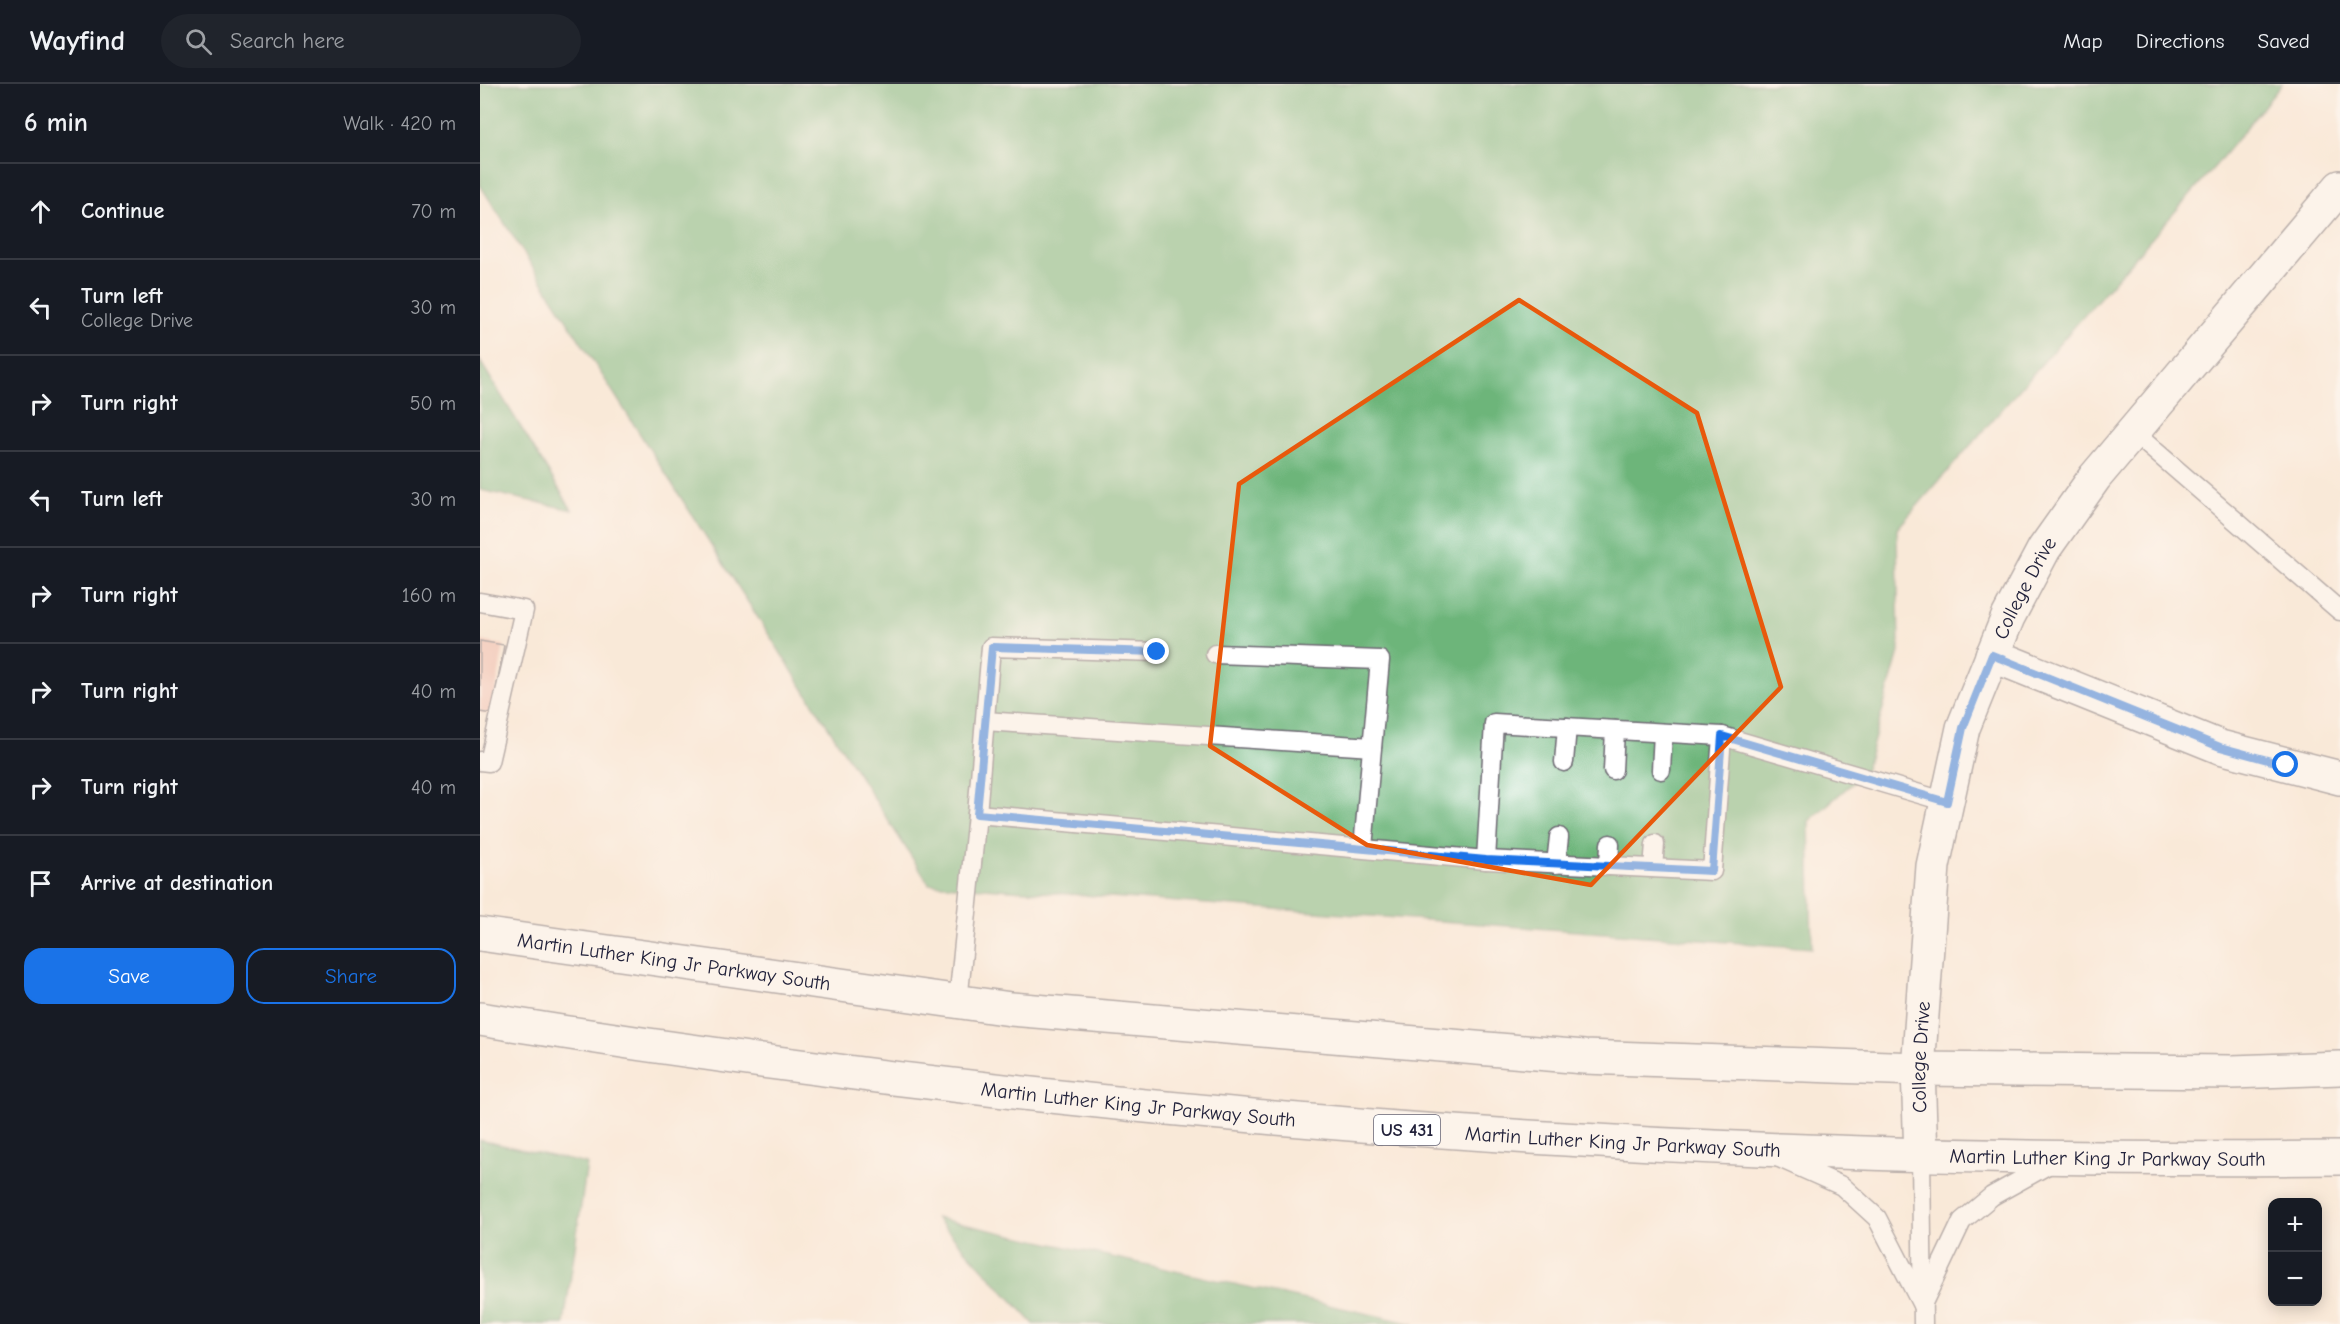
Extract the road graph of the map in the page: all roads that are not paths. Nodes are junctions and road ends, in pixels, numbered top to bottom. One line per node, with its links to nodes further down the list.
1 (2340, 187): 2 (main road, College Drive)
2 (2133, 432): 4 (lane); 7 (main road, College Drive)
3 (480, 602): 14 (lane)
4 (2340, 611)
5 (1157, 652): 8 (lane)
6 (1215, 654): 13 (lane)
7 (1992, 655): 18 (main road); 19 (main road, College Drive)
8 (985, 721): 13 (lane); 20 (lane)
9 (1567, 727): 10 (lane); 15 (lane); 25 (lane)
10 (1615, 730): 11 (lane); 16 (lane)
11 (1663, 733): 12 (lane); 17 (lane)
12 (1722, 736): 19 (lane); 28 (lane)
13 (1372, 747): 24 (lane)
14 (480, 760)
15 (1564, 762)
16 (1613, 770)
17 (1661, 770)
18 (2340, 778)
19 (1947, 802): 33 (main road, College Drive)
20 (977, 814): 24 (lane); 30 (lane)
21 (1559, 837): 26 (lane)
22 (1610, 844): 27 (lane)
23 (1655, 844): 28 (lane)
24 (1364, 848): 25 (lane)
25 (1486, 860): 26 (lane)
26 (1556, 864): 27 (lane)
27 (1609, 866): 28 (lane)
28 (1653, 868)
29 (480, 934): 30 (main road, Martin Luther King Jr Parkway South)
30 (958, 1002): 33 (main road, Martin Luther King Jr Parkway South)
31 (480, 1019): 34 (main road, Martin Luther King Jr Parkway South / US 431)
32 (2340, 1068): 33 (main road, Martin Luther King Jr Parkway South)
33 (1918, 1069): 35 (main road, College Drive)
34 (1762, 1151): 35 (main road, Martin Luther King Jr Parkway South / US 431); 38 (lane)
35 (1921, 1156): 36 (main road, Martin Luther King Jr Parkway South / US 431); 38 (lane)
36 (2061, 1158): 37 (main road, Martin Luther King Jr Parkway South / US 431); 38 (lane)
37 (2340, 1158)
38 (1923, 1305): 39 (lane)
39 (1923, 1324)

